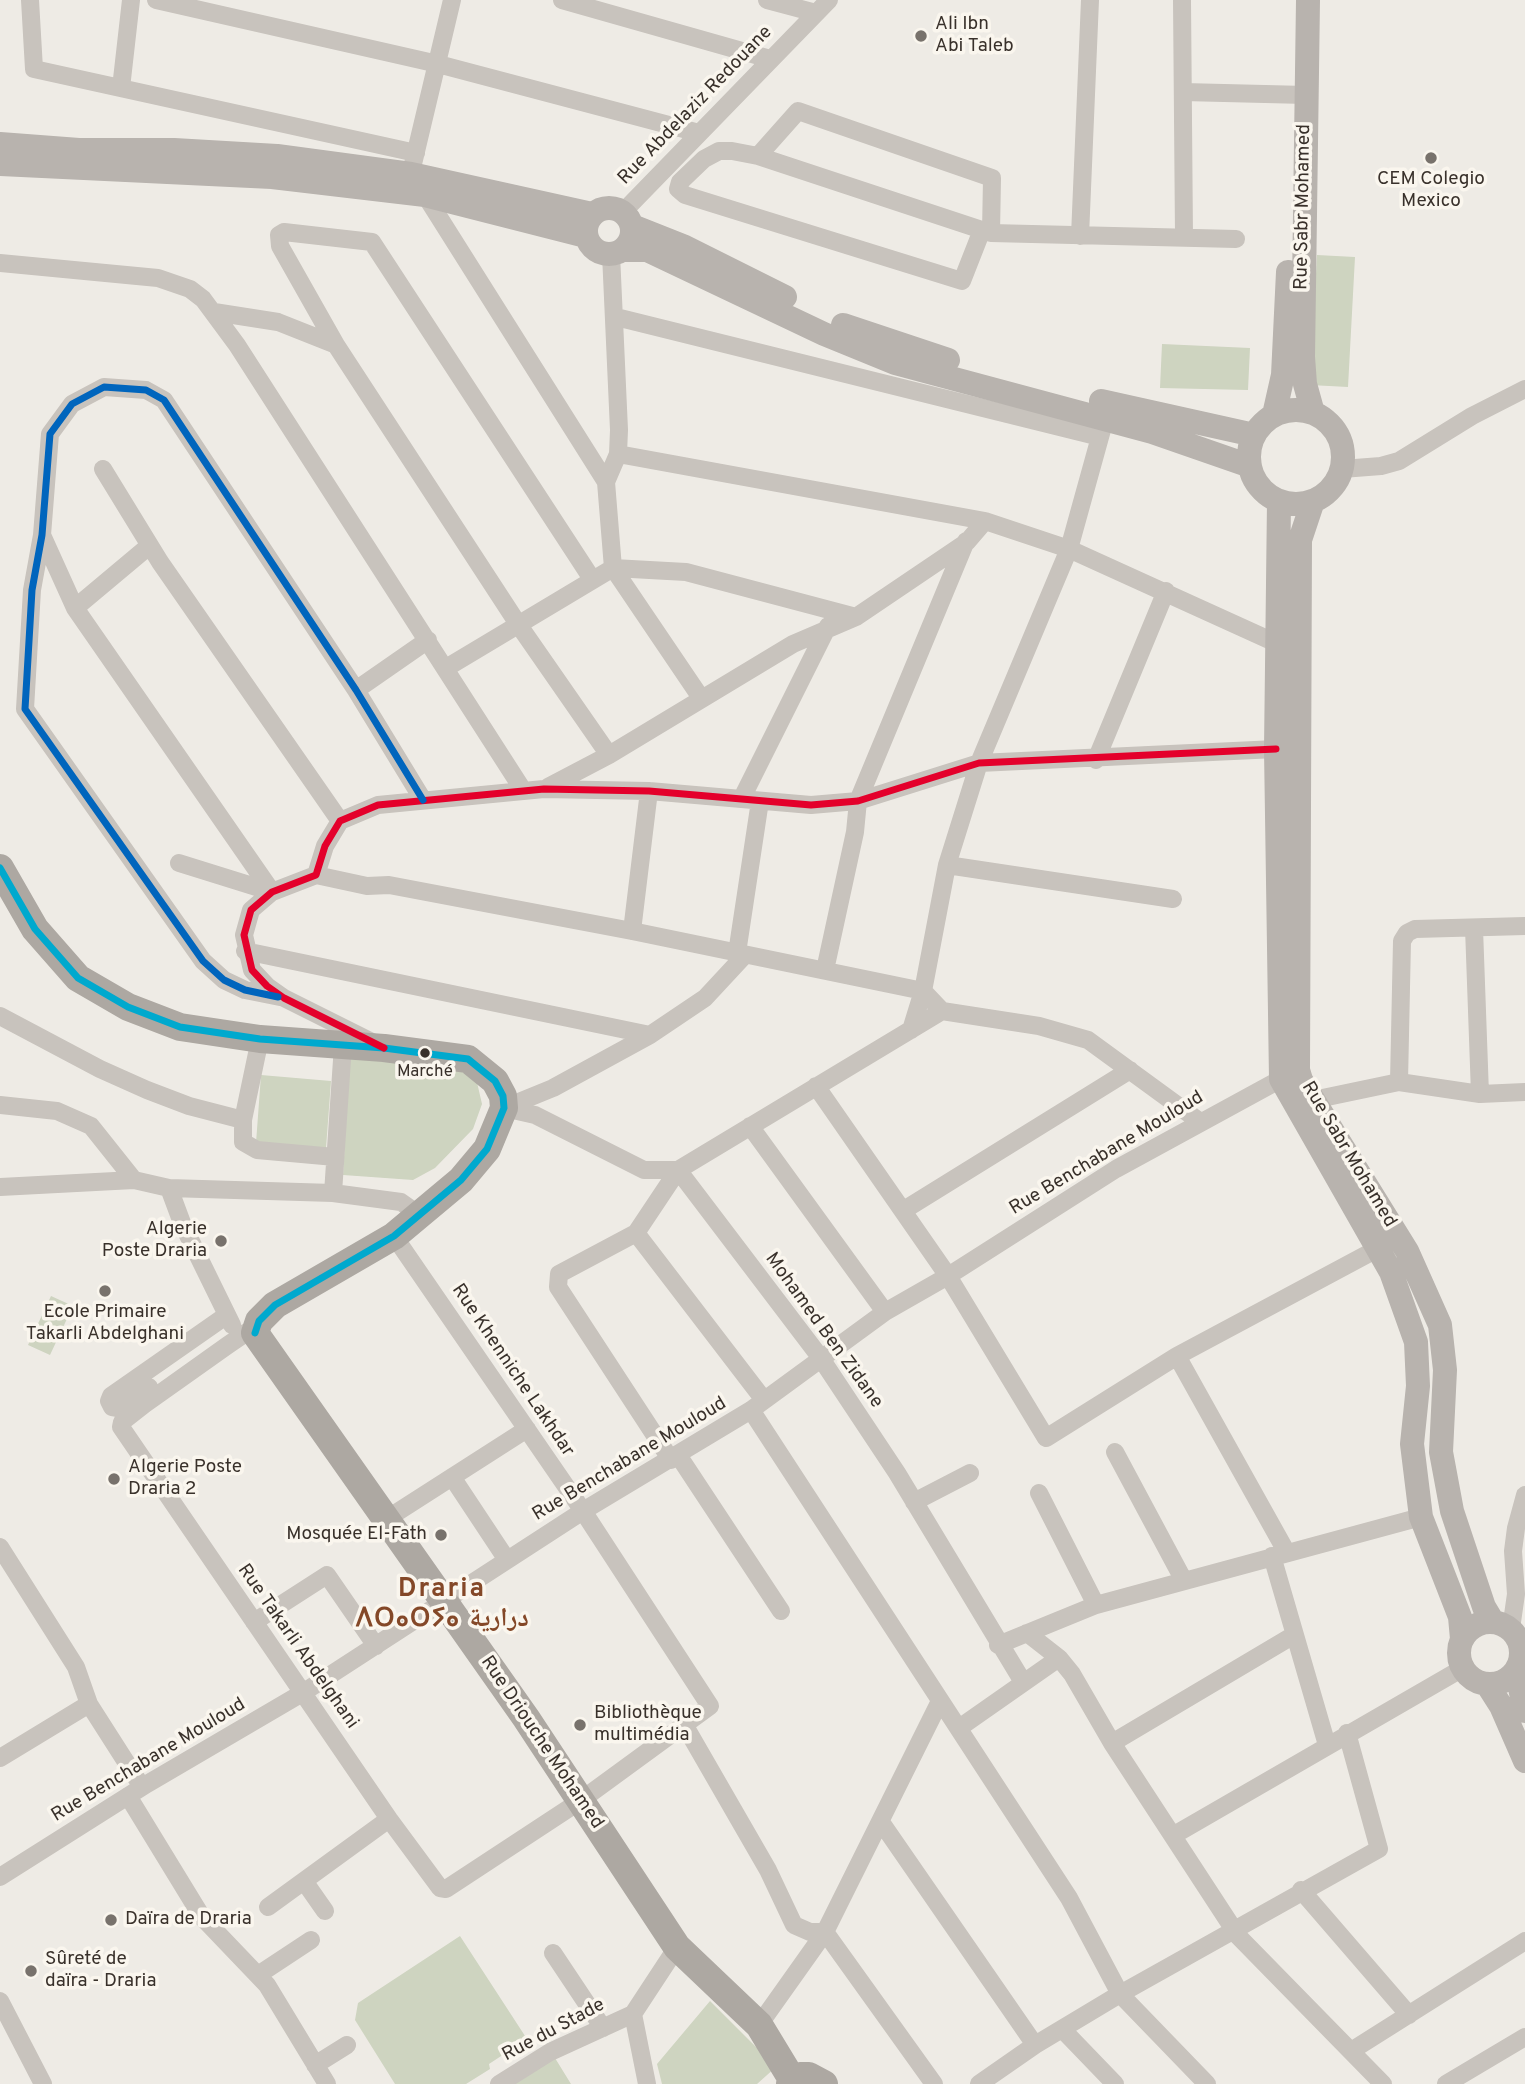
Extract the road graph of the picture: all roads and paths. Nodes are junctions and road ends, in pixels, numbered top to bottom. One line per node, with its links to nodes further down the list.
1 (30, 0): 13 (street)
2 (131, 0): 13 (street)
3 (156, 0): 12 (street)
4 (452, 0): 12 (street)
5 (562, 0): 11 (street)
6 (767, 0): 10 (street)
7 (1090, 0): 25 (street)
8 (1182, 0): 14 (street)
9 (1308, 0): 15 (main road, Rue Sabr Mohamed)
10 (822, 6): 11 (street, Rue Abdelaziz Redouane)
11 (770, 59): 16 (street, Rue Abdelaziz Redouane)
12 (438, 64): 16 (street); 19 (street)
13 (121, 88): 19 (street)
14 (1183, 92): 15 (street); 26 (street)
15 (1306, 95): 34 (main road, Rue Sabr Mohamed); 35 (main road)
16 (699, 133): 22 (street, Rue Abdelaziz Redouane)
17 (0, 144): 19 (main road)
18 (758, 156): 24 (street); 24 (street); 24 (street)
19 (413, 163): 23 (main road)
20 (0, 164): 21 (main road)
21 (425, 195): 23 (main road); 42 (street)
22 (628, 219): 23 (main road); 28 (main road); 37 (main road)
23 (589, 225): 28 (main road)
24 (987, 232): 25 (street)
25 (1080, 236): 26 (street)
26 (1184, 236): 27 (street)
27 (1236, 239)
28 (617, 252): 31 (street); 36 (main road)
29 (0, 263): 30 (street)
30 (214, 312): 32 (street); 58 (street)
31 (616, 317): 36 (street); 38 (street)
32 (336, 345): 52 (street); 56 (street)
33 (1525, 389): 41 (street)
34 (1313, 413): 35 (main road); 41 (main road)
35 (1274, 415): 37 (main road)
36 (1102, 428): 39 (main road); 50 (street)
37 (1254, 435): 39 (main road)
38 (618, 454): 42 (street); 45 (street)
39 (1250, 466): 43 (main road)
40 (103, 469): 49 (street)
41 (1342, 469): 44 (main road)
42 (606, 482): 51 (street)
43 (1279, 501): 44 (main road); 59 (main road)
44 (1313, 501): 104 (main road, Rue Sabr Mohamed)
45 (958, 516): 46 (street); 48 (street)
46 (985, 521): 48 (street); 50 (street)
47 (42, 535): 54 (street); 63 (street); 90 (street)
48 (967, 542): 55 (street); 75 (street)
49 (149, 546): 54 (street); 76 (street)
50 (1069, 550): 53 (street); 68 (street)
51 (612, 568): 52 (street); 55 (street); 64 (street)
52 (592, 579): 56 (street)
53 (1166, 592): 59 (street); 67 (street)
54 (75, 608): 81 (street)
55 (848, 615): 57 (street)
56 (518, 624): 61 (street); 66 (street)
57 (827, 627): 60 (street); 62 (street)
58 (428, 640): 61 (street); 63 (street)
59 (1276, 643): 65 (main road)
60 (793, 644): 62 (street); 64 (street)
61 (446, 668): 70 (street)
62 (800, 680): 72 (street)
63 (356, 690): 73 (street)
64 (701, 698): 66 (street)
65 (1276, 749): 67 (street); 99 (main road)
66 (609, 755): 69 (street)
67 (1097, 760): 68 (street)
68 (979, 764): 75 (street); 78 (street)
69 (544, 789): 70 (street); 71 (street)
70 (523, 790): 73 (street)
71 (649, 791): 72 (street); 85 (street)
72 (742, 798): 74 (street)
73 (423, 800): 76 (street)
74 (760, 801): 75 (street); 87 (street)
75 (858, 801): 88 (street)
76 (340, 821): 80 (street)
77 (179, 863): 81 (street)
78 (947, 865): 82 (street); 89 (street)
79 (0, 868): 95 (main road)
80 (316, 875): 81 (street); 85 (street)
81 (272, 892): 86 (street)
82 (1173, 899)
83 (1525, 926): 84 (street)
84 (1474, 928): 100 (street); 103 (street)
85 (632, 930): 87 (street)
86 (245, 951): 90 (street); 94 (street)
87 (741, 954): 88 (street); 94 (street)
88 (825, 971): 89 (street)
89 (923, 991): 91 (street); 93 (street)
90 (284, 998): 97 (street)
91 (942, 1011): 93 (street); 98 (street)
92 (0, 1016): 107 (street)
93 (911, 1030): 101 (street)
94 (650, 1035): 106 (street)
95 (260, 1039): 96 (main road); 107 (street)
96 (343, 1045): 97 (main road); 110 (street)
97 (384, 1048): 106 (main road)
98 (1130, 1070): 108 (street); 116 (street)
99 (1281, 1079): 108 (street, Rue Benchabane Mouloud); 120 (main road)
100 (1399, 1082): 103 (street); 104 (street)
101 (816, 1086): 109 (street); 116 (street)
102 (1525, 1092): 103 (street)
103 (1480, 1094)
104 (1313, 1100): 147 (main road, Rue Sabr Mohamed)
105 (0, 1105): 112 (street)
106 (505, 1108): 111 (street); 117 (main road)
107 (243, 1120): 110 (street)
108 (1199, 1121): 121 (street, Rue Benchabane Mouloud)
109 (750, 1126): 111 (street); 122 (street)
110 (335, 1157): 115 (street)
111 (678, 1170): 118 (street); 125 (street, Mohamed Ben Zidane)
112 (134, 1180): 113 (street); 114 (street)
113 (0, 1187)
114 (169, 1188): 115 (street); 123 (street)
115 (333, 1193): 117 (street)
116 (905, 1210): 121 (street)
117 (418, 1214): 119 (main road)
118 (636, 1233): 127 (street); 130 (street)
119 (394, 1236): 123 (main road); 128 (street, Rue Khenniche Lakhdar)
120 (1377, 1249): 124 (street); 137 (main road)
121 (948, 1276): 122 (street, Rue Benchabane Mouloud); 124 (street)
122 (885, 1312): 125 (street, Rue Benchabane Mouloud)
123 (240, 1327): 126 (street); 126 (street); 138 (main road, Rue Driouche Mohamed)
124 (1177, 1356): 140 (street)
125 (820, 1357): 127 (street, Rue Benchabane Mouloud); 135 (street, Mohamed Ben Zidane)
126 (147, 1395): 146 (street, Rue Takarli Abdelghani)
127 (757, 1405): 130 (street, Rue Benchabane Mouloud); 159 (street)
128 (527, 1429): 132 (street); 136 (street, Rue Khenniche Lakhdar)
129 (1115, 1452): 142 (street)
130 (674, 1457): 136 (street, Rue Benchabane Mouloud); 145 (street)
131 (970, 1473): 135 (street)
132 (452, 1477): 138 (street); 141 (street)
133 (1039, 1493): 144 (street)
134 (1525, 1495): 147 (street)
135 (914, 1502): 151 (street, Mohamed Ben Zidane)
136 (583, 1511): 141 (street, Rue Benchabane Mouloud); 162 (street, Rue Khenniche Lakhdar)
137 (1421, 1517): 140 (street); 150 (main road)
138 (385, 1520): 143 (main road, Rue Driouche Mohamed)
139 (0, 1547): 160 (street)
140 (1280, 1555): 142 (street); 149 (street)
141 (507, 1560): 143 (street, Rue Benchabane Mouloud)
142 (1183, 1580): 144 (street)
143 (443, 1602): 152 (street, Rue Benchabane Mouloud); 170 (main road, Rue Driouche Mohamed)
144 (1096, 1605): 148 (street)
145 (781, 1611)
146 (254, 1622): 152 (street); 158 (street, Rue Takarli Abdelghani)
147 (1502, 1625): 150 (main road); 155 (main road)
148 (1027, 1633): 151 (street); 153 (street)
149 (1294, 1635): 165 (street); 166 (street)
150 (1462, 1639): 154 (main road)
151 (998, 1645): 156 (street, Mohamed Ben Zidane)
152 (376, 1646): 158 (street, Rue Benchabane Mouloud)
153 (1059, 1658): 156 (street); 165 (street)
154 (1463, 1668): 157 (main road); 164 (street)
155 (1516, 1671): 157 (main road); 161 (main road)
156 (1023, 1682): 163 (street)
157 (1486, 1684): 168 (main road)
158 (304, 1692): 169 (street, Rue Benchabane Mouloud); 171 (street, Rue Takarli Abdelghani)
159 (940, 1700): 163 (street); 172 (street)
160 (89, 1704): 167 (street); 169 (street)
161 (1525, 1711)
162 (685, 1726): 170 (street); 180 (street)
163 (959, 1728): 186 (street)
164 (1347, 1733): 166 (street); 176 (street)
165 (1112, 1743): 173 (street)
166 (1327, 1745): 173 (street)
167 (0, 1758)
168 (1525, 1761)
169 (135, 1792): 174 (street, Rue Benchabane Mouloud); 185 (street)
170 (580, 1801): 171 (street, Rue Takarli Abdelghani); 183 (main road, Rue Driouche Mohamed)
171 (389, 1819): 175 (street)
172 (881, 1822): 180 (street); 195 (street)
173 (1174, 1835): 179 (street)
174 (0, 1877)
175 (304, 1881): 177 (street); 178 (street)
176 (1301, 1890): 179 (street); 189 (street)
177 (268, 1907)
178 (325, 1911)
179 (1233, 1929): 186 (street); 196 (street)
180 (825, 1932): 192 (street); 203 (street)
181 (311, 1940): 185 (street)
182 (1524, 1945): 189 (street)
183 (677, 1947): 188 (street, Rue du Stade); 192 (main road, Rue Driouche Mohamed)
184 (552, 1954): 190 (street)
185 (258, 1975): 197 (street)
186 (1120, 1994): 191 (street); 206 (street)
187 (0, 2001): 199 (street)
188 (633, 2014): 190 (street, Rue du Stade); 202 (street)
189 (1409, 2015): 196 (street)
190 (603, 2028): 201 (street, Rue du Stade)
191 (1062, 2029): 195 (street); 205 (street)
192 (763, 2032): 198 (main road, Rue Driouche Mohamed)
193 (1525, 2038): 208 (street)
194 (347, 2045): 197 (street)
195 (1035, 2045): 204 (street)
196 (1351, 2051): 207 (street)
197 (315, 2065): 200 (street)
198 (804, 2081)
199 (43, 2084)
200 (327, 2084)
201 (499, 2084)
202 (647, 2084)
203 (934, 2084)
204 (979, 2084)
205 (1115, 2084)
206 (1207, 2084)
207 (1383, 2084)
208 (1446, 2084)

